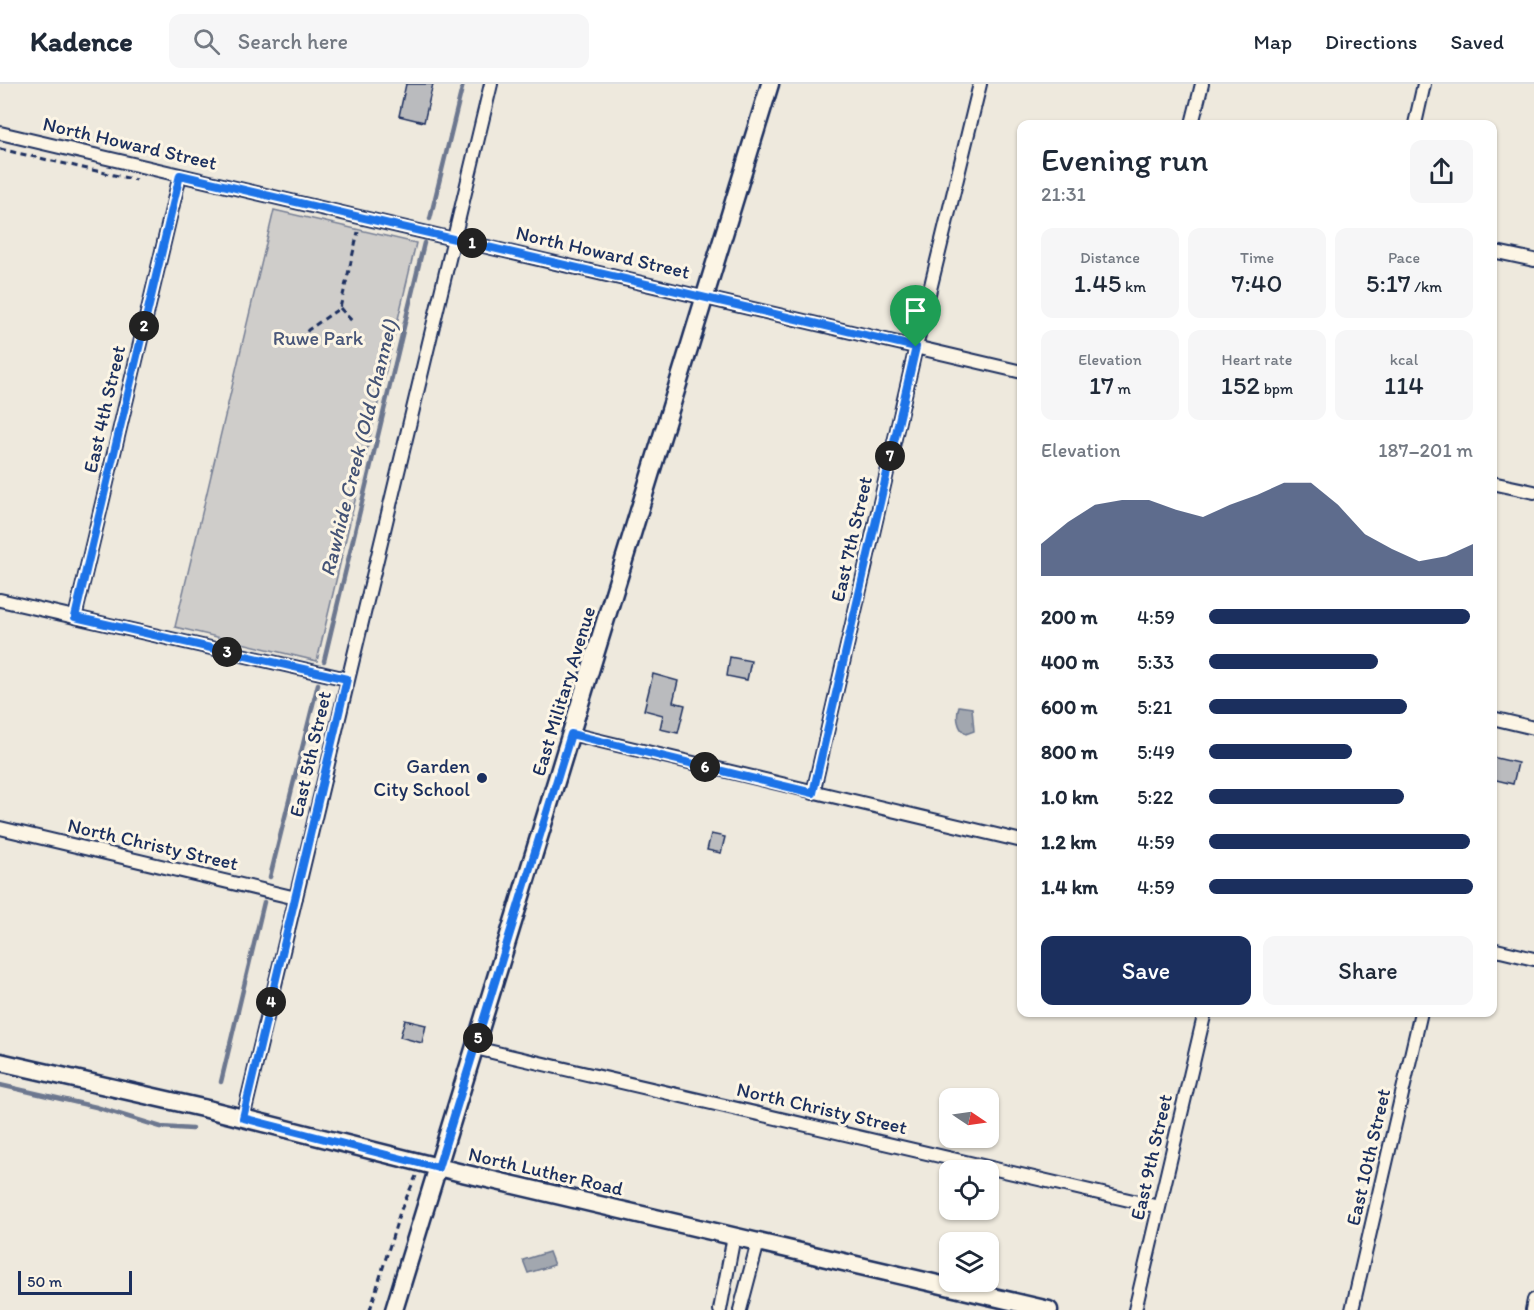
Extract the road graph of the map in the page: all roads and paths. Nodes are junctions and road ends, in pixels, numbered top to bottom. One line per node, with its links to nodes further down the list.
1 (491, 84): 11 (street, East 5th Street)
2 (770, 84): 14 (main road, East Military Avenue)
3 (980, 84): 18 (street, East 7th Street)
4 (1202, 84): 6 (street)
5 (1424, 84): 7 (street)
6 (1193, 120)
7 (1415, 120)
8 (0, 133): 9 (street, North Howard Street)
9 (180, 175): 11 (street, North Howard Street); 23 (street, East 4th Street)
10 (358, 232): 15 (path)
11 (452, 238): 14 (street, North Howard Street); 24 (street, East 5th Street)
12 (1497, 252): 13 (street)
13 (1534, 260)
14 (706, 296): 18 (street, North Howard Street); 27 (main road, East Military Avenue)
15 (340, 308): 16 (path); 17 (path)
16 (352, 321)
17 (302, 341)
18 (916, 347): 19 (street, North Howard Street); 28 (street, East 7th Street)
19 (1017, 371)
20 (1497, 484): 21 (street)
21 (1534, 492)
22 (0, 600): 23 (street)
23 (75, 617): 24 (street)
24 (347, 679): 31 (street, East 5th Street)
25 (1497, 719): 26 (street)
26 (1534, 728)
27 (571, 734): 28 (street); 36 (main road, East Military Avenue)
28 (813, 793): 30 (street)
29 (0, 828): 31 (street, North Christy Street)
30 (1017, 840)
31 (296, 898): 38 (street, East 5th Street)
32 (1497, 950): 33 (street)
33 (1534, 959)
34 (1203, 1017): 41 (street, East 9th Street)
35 (1421, 1017): 51 (street, East 10th Street)
36 (475, 1048): 40 (main road, East Military Avenue); 41 (street, North Christy Street)
37 (0, 1062): 38 (main road, North Luther Road)
38 (243, 1118): 39 (main road, North Luther Road)
39 (420, 1163): 40 (main road, North Luther Road); 45 (path)
40 (438, 1168): 42 (main road, North Luther Road); 46 (main road, East Military Avenue)
41 (1159, 1206): 50 (street, East 9th Street)
42 (734, 1236): 43 (main road, North Luther Road); 47 (street)
43 (758, 1242): 48 (street); 49 (main road, North Luther Road)
44 (1534, 1300): 52 (street)
45 (370, 1310)
46 (394, 1310)
47 (720, 1310)
48 (740, 1310)
49 (1049, 1310)
50 (1135, 1310)
51 (1352, 1310)
52 (1532, 1310)

